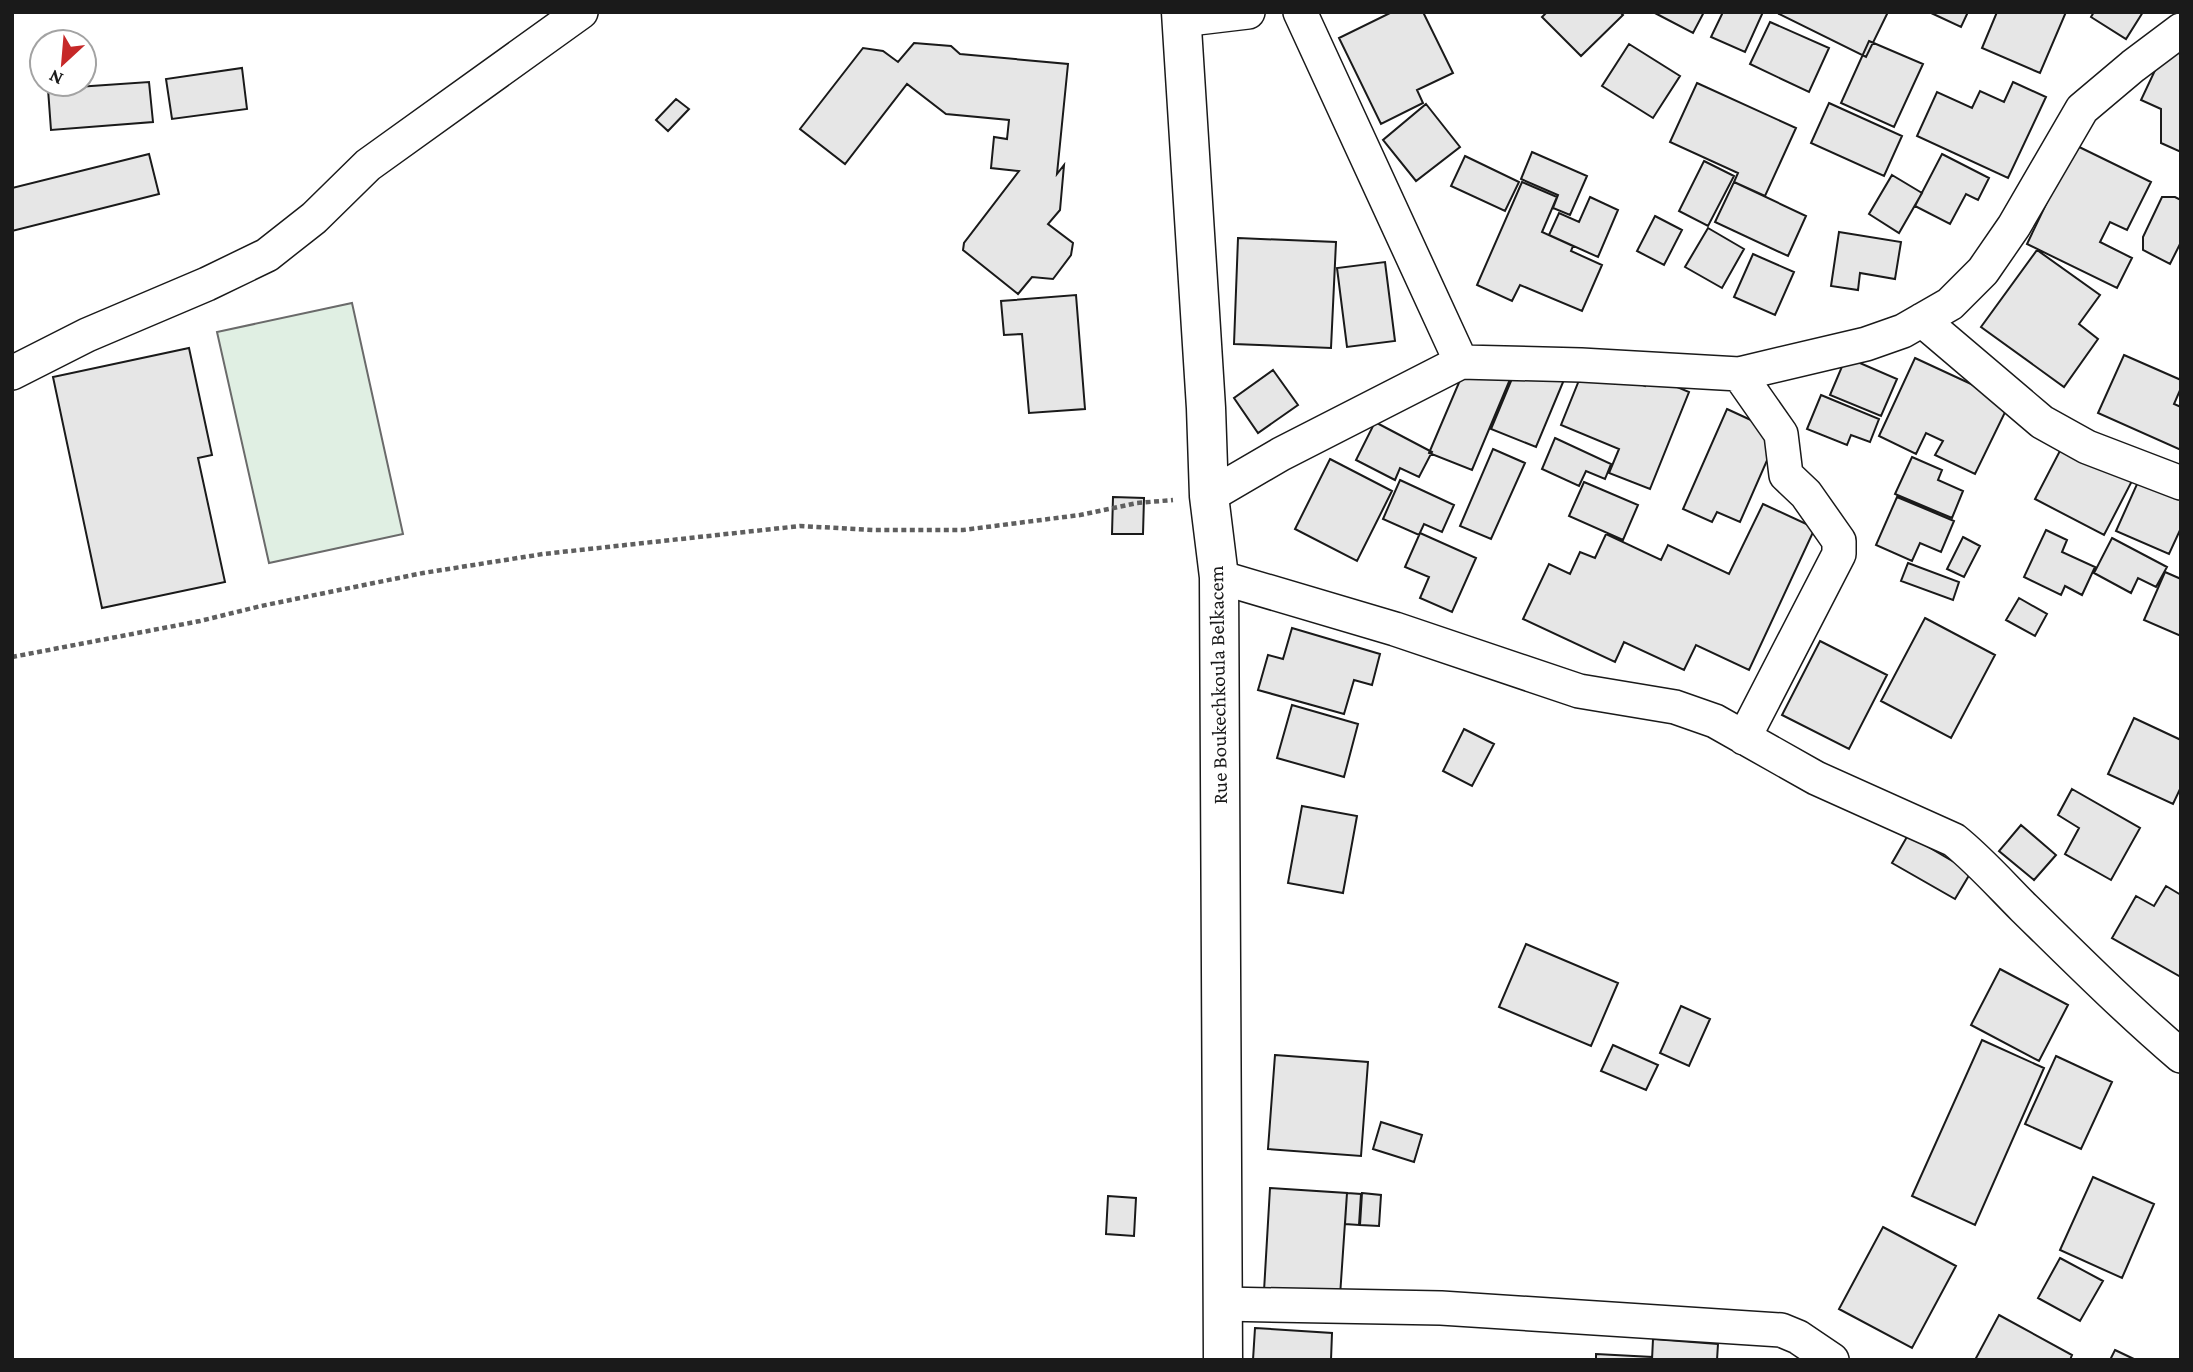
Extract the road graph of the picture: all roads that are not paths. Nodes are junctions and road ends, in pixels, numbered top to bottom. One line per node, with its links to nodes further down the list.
1 (581, 12): 8 (street)
2 (1248, 12): 4 (street)
3 (1300, 12): 7 (street)
4 (1181, 16): 11 (street, Rue Boukechkoula Belkacem)
5 (2181, 30): 6 (street)
6 (1922, 320): 9 (street); 10 (street)
7 (1461, 362): 9 (street); 11 (street)
8 (12, 373)
9 (1739, 374): 13 (street)
10 (2181, 483)
11 (1209, 496): 12 (street, Rue Boukechkoula Belkacem)
12 (1219, 577): 13 (street); 15 (street, Rue Boukechkoula Belkacem)
13 (1744, 738): 14 (street)
14 (2181, 1056)
15 (1222, 1304): 16 (street, Rue Boukechkoula Belkacem); 17 (street)
16 (1223, 1360)
17 (1832, 1360)

